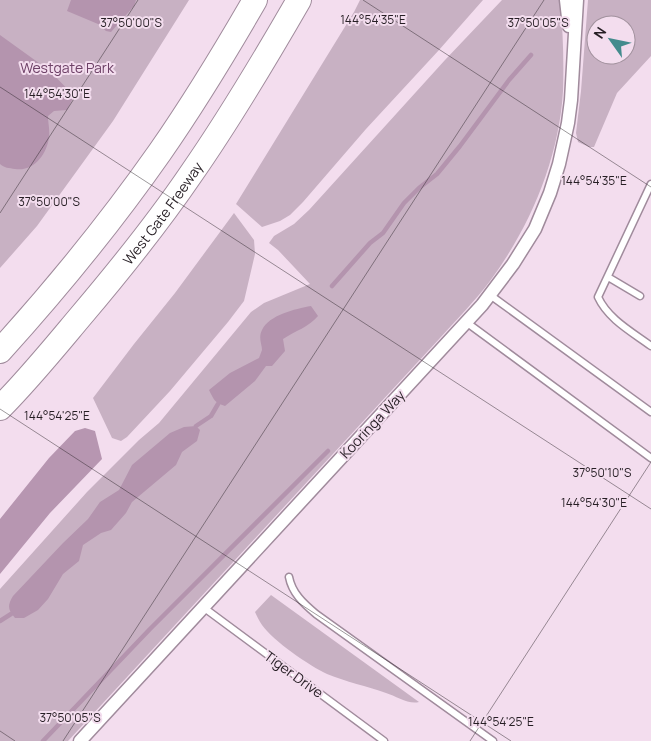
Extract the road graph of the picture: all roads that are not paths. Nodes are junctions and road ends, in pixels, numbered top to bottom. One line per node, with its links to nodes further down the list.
1 (255, 0): 12 (highway)
2 (299, 0): 13 (highway, West Gate Freeway)
3 (566, 0): 5 (street, Kooringa Way)
4 (577, 0): 5 (street, Kooringa Way)
5 (573, 58): 8 (street, Kooringa Way)
6 (651, 184): 7 (lane)
7 (608, 277): 9 (lane); 11 (lane)
8 (490, 295): 10 (street, Kooringa Way); 14 (lane)
9 (640, 296)
10 (466, 322): 15 (lane); 17 (street, Kooringa Way)
11 (651, 346)
12 (0, 351)
13 (0, 408)
14 (651, 412)
15 (651, 458)
16 (289, 577): 20 (lane)
17 (203, 607): 18 (street, Kooringa Way); 19 (lane, Tiger Drive)
18 (80, 741)
19 (384, 741)
20 (493, 741)

